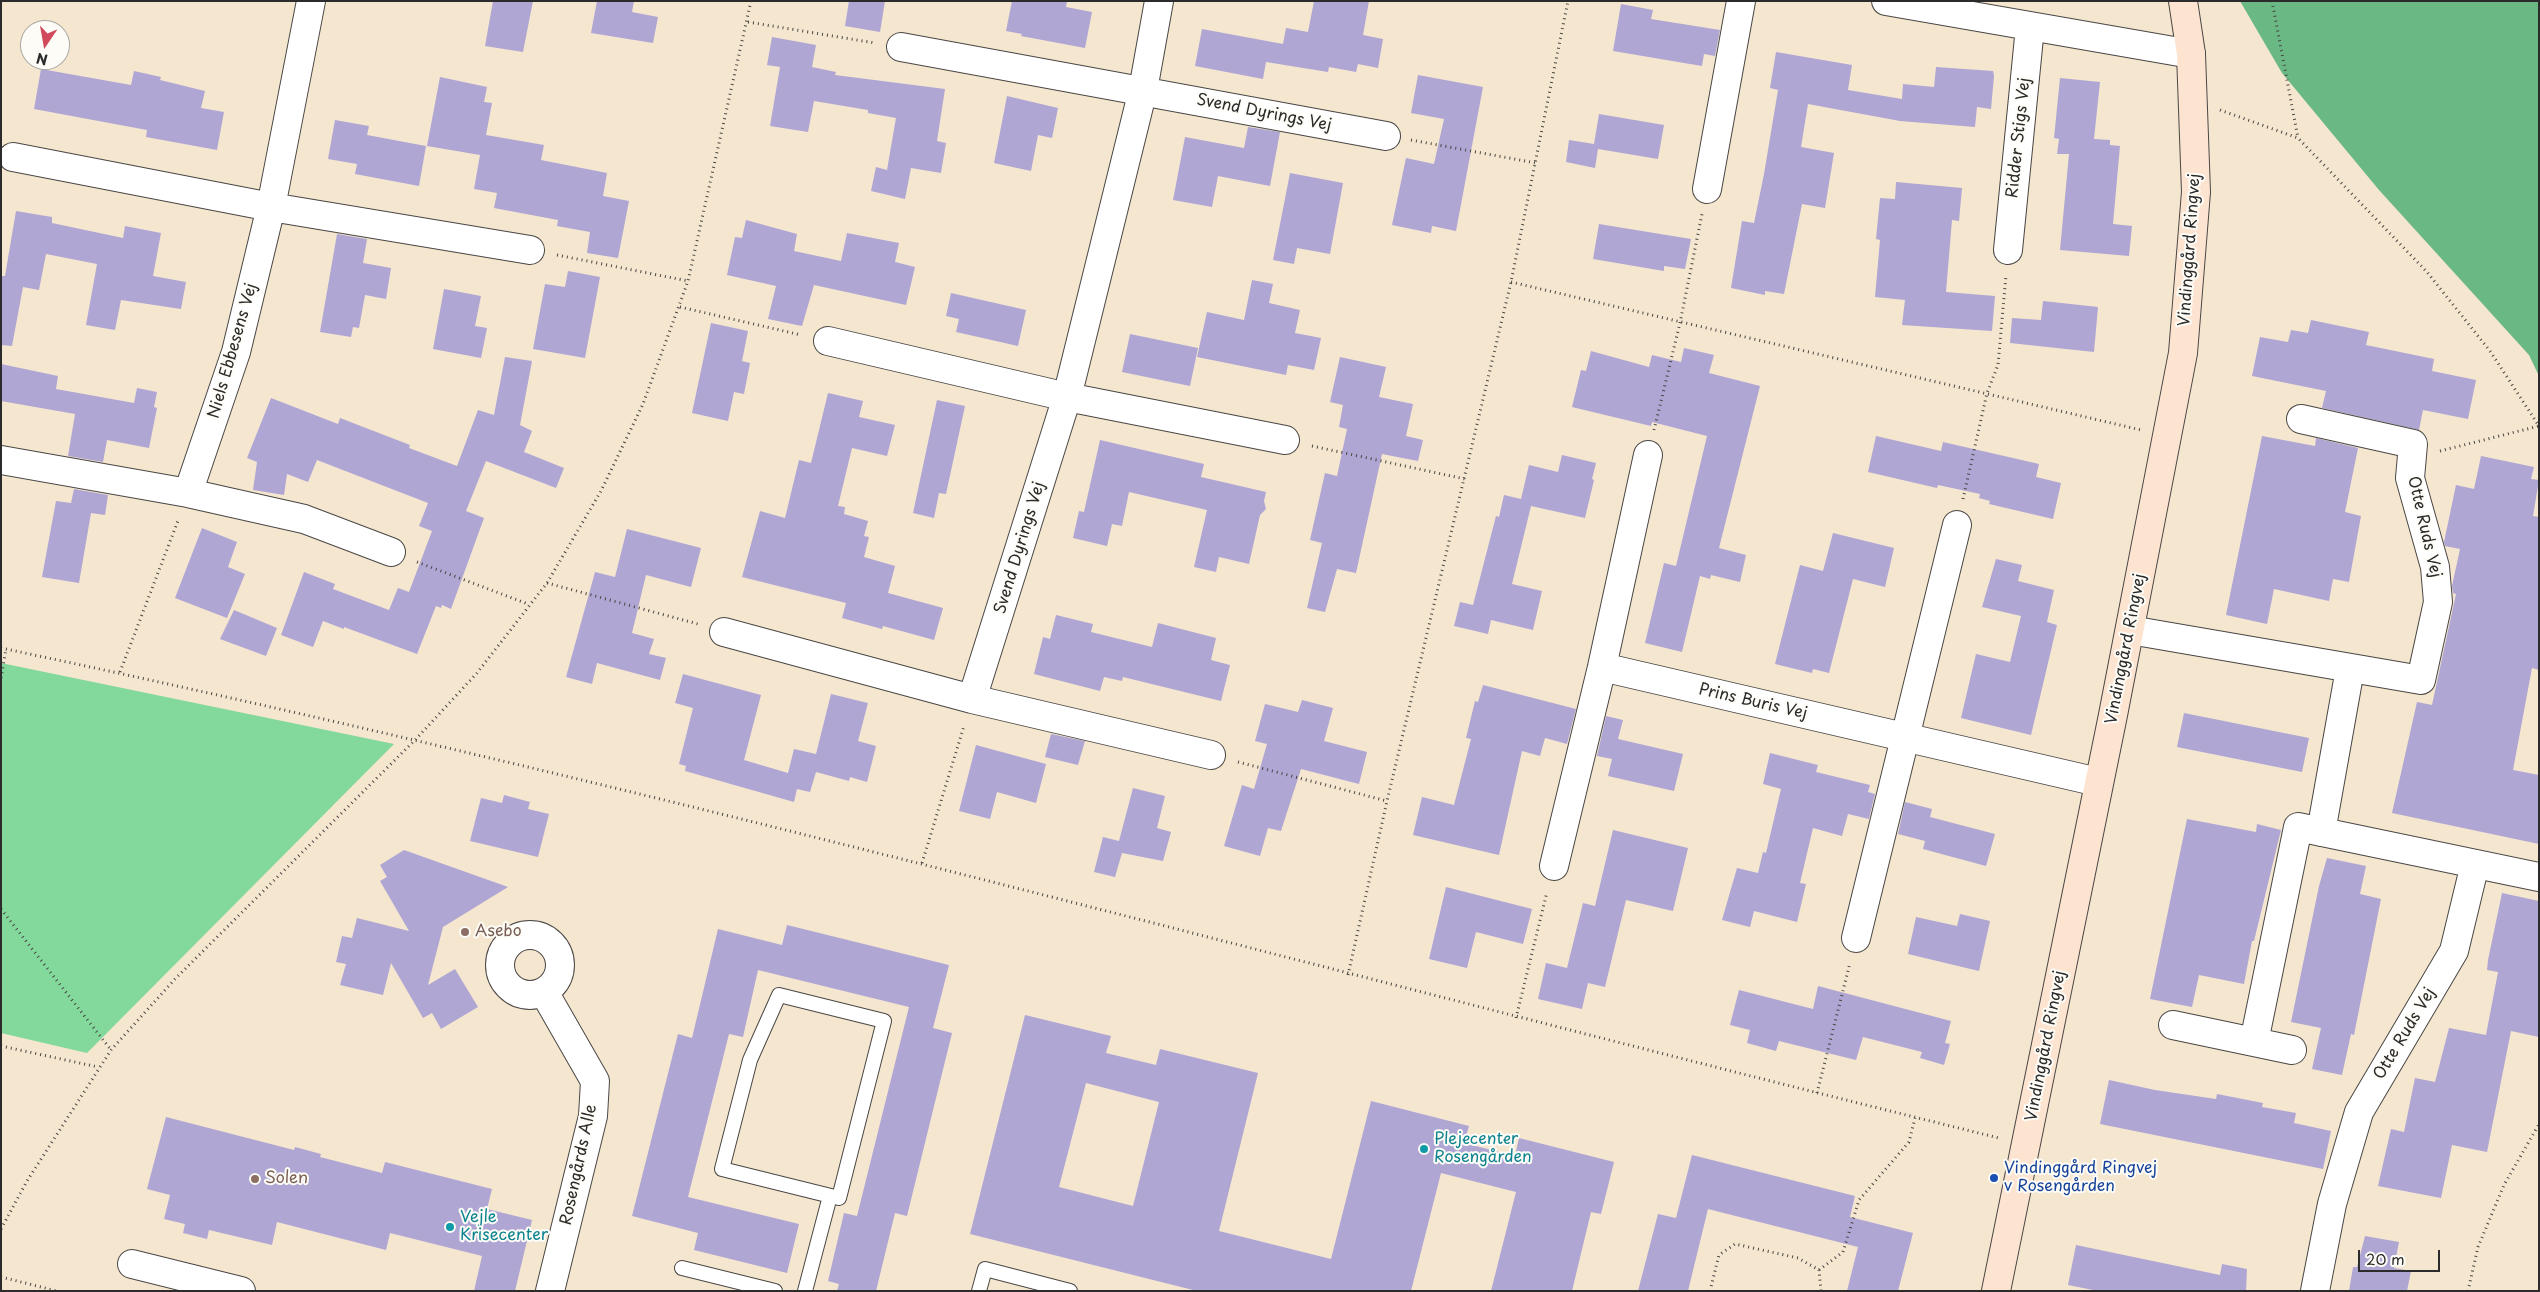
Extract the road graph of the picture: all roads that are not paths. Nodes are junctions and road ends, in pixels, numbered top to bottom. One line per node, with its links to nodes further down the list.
1 (311, 1): 14 (street, Niels Ebbesens Vej)
2 (1159, 1): 10 (street, Svend Dyrings Vej)
3 (1742, 1): 13 (street)
4 (1886, 1): 6 (street)
5 (2183, 1): 9 (street, Vindinggård Ringvej)
6 (1918, 4): 7 (street)
7 (2030, 27): 9 (street); 16 (street, Ridder Stigs Vej)
8 (901, 47): 10 (street, Svend Dyrings Vej)
9 (2191, 54): 26 (street, Vindinggård Ringvej)
10 (1142, 90): 11 (street, Svend Dyrings Vej); 18 (street, Svend Dyrings Vej)
11 (1386, 136)
12 (13, 157): 14 (street)
13 (1707, 189)
14 (271, 207): 15 (street); 23 (street, Niels Ebbesens Vej)
15 (530, 250)
16 (2008, 250)
17 (828, 341): 18 (street)
18 (1067, 397): 20 (street); 30 (street, Svend Dyrings Vej)
19 (2301, 419): 29 (street, Otte Ruds Vej)
20 (1285, 440)
21 (1648, 455): 28 (street)
22 (1, 460): 23 (street)
23 (188, 493): 25 (street)
24 (1957, 525): 31 (street)
25 (391, 552)
26 (2130, 630): 29 (street, Otte Ruds Vej); 33 (street, Vindinggård Ringvej)
27 (724, 632): 30 (street)
28 (1602, 667): 31 (street, Prins Buris Vej); 36 (street)
29 (2350, 669): 34 (street)
30 (972, 699): 32 (street)
31 (1904, 738): 33 (street, Prins Buris Vej); 38 (street)
32 (1211, 755)
33 (2098, 782): 52 (street, Vindinggård Ringvej)
34 (2321, 832): 35 (street); 41 (street)
35 (2474, 864): 37 (street); 53 (street, Otte Ruds Vej)
36 (1554, 866)
37 (2539, 877)
38 (1856, 938)
39 (544, 992): 47 (street, Rosengårds Alle)
40 (2173, 1025): 41 (street)
41 (2254, 1042): 42 (street)
42 (2292, 1050)
43 (830, 1196): 43 (lane); 49 (lane)
44 (132, 1264): 46 (street)
45 (682, 1268): 48 (lane)
46 (240, 1291)
47 (550, 1291)
48 (776, 1291)
49 (805, 1291)
50 (979, 1291): 51 (lane)
51 (1070, 1291)
52 (1996, 1291)
53 (2315, 1291)

